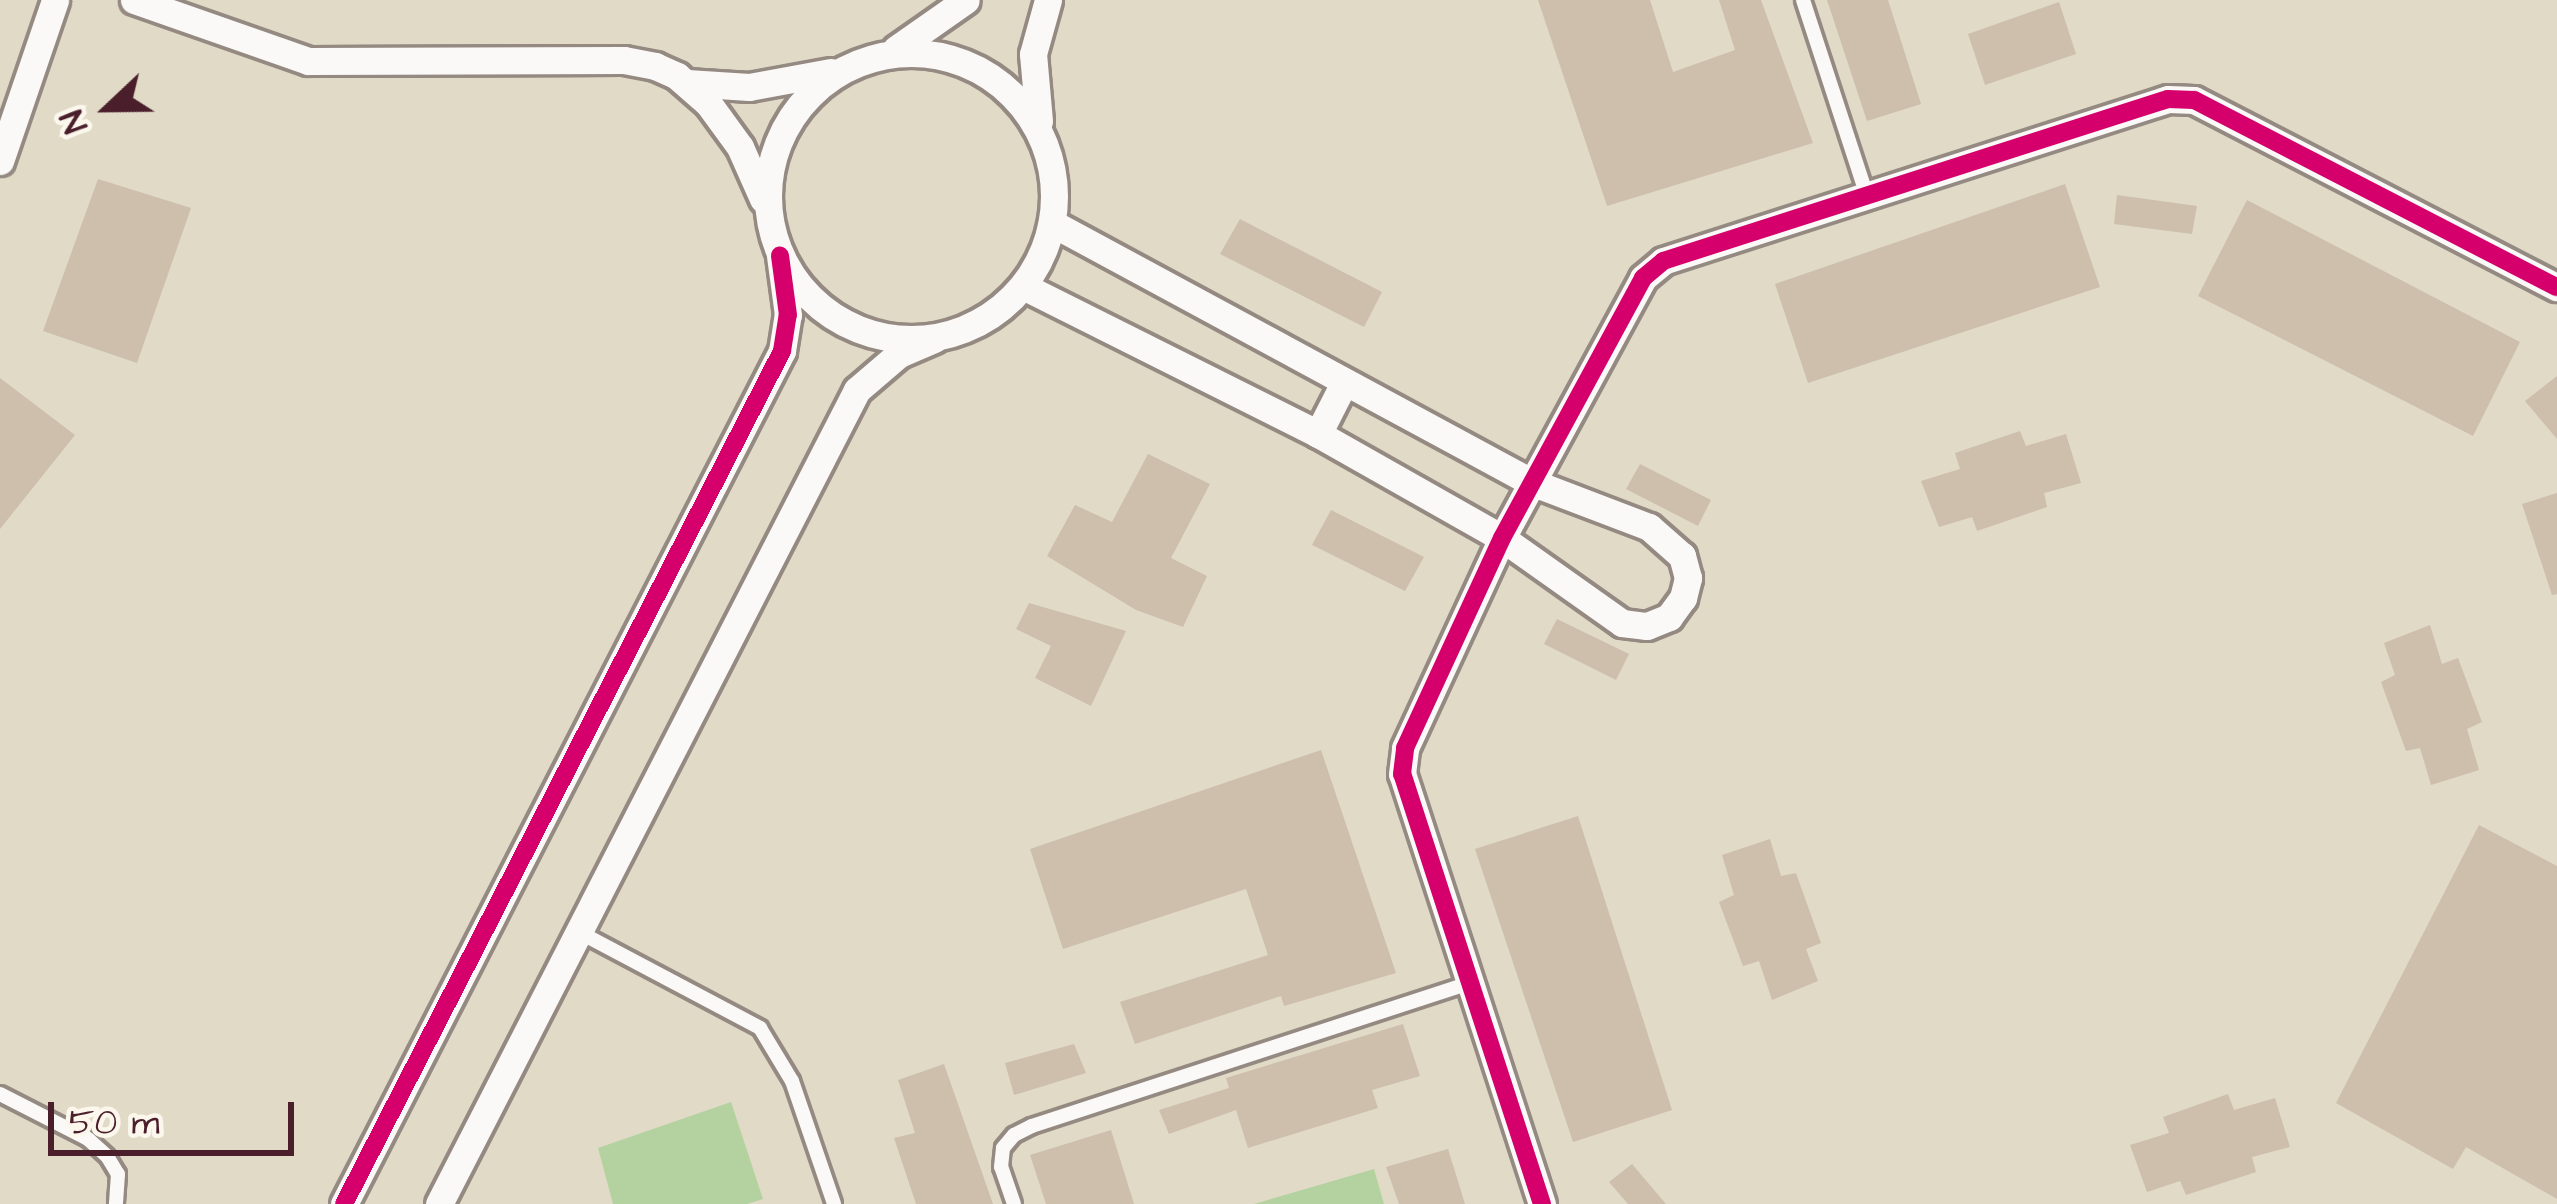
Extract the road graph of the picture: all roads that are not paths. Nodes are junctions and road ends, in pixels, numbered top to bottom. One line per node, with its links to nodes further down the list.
1 (56, 0): 9 (street)
2 (134, 0): 7 (street)
3 (966, 0): 6 (street)
4 (1048, 0): 8 (street)
5 (1803, 0): 10 (lane)
6 (872, 58): 7 (street); 8 (street); 11 (street)
7 (687, 83): 11 (street)
8 (1048, 154): 12 (street)
9 (0, 161)
10 (1867, 196): 15 (street); 19 (street)
11 (769, 219): 13 (street)
12 (1052, 224): 14 (street); 17 (street)
13 (780, 256): 16 (street); 25 (street)
14 (1024, 286): 16 (street); 18 (street)
15 (2557, 287)
16 (934, 339): 21 (street)
17 (1344, 383): 18 (street); 19 (street)
18 (1318, 434): 20 (street)
19 (1532, 482): 20 (street); 20 (street)
20 (1502, 538): 22 (street)
21 (579, 932): 26 (street); 27 (lane)
22 (1470, 983): 28 (lane); 29 (street)
23 (0, 1094): 24 (lane)
24 (116, 1204)
25 (344, 1204)
26 (440, 1204)
27 (834, 1204)
28 (1013, 1204)
29 (1542, 1204)

